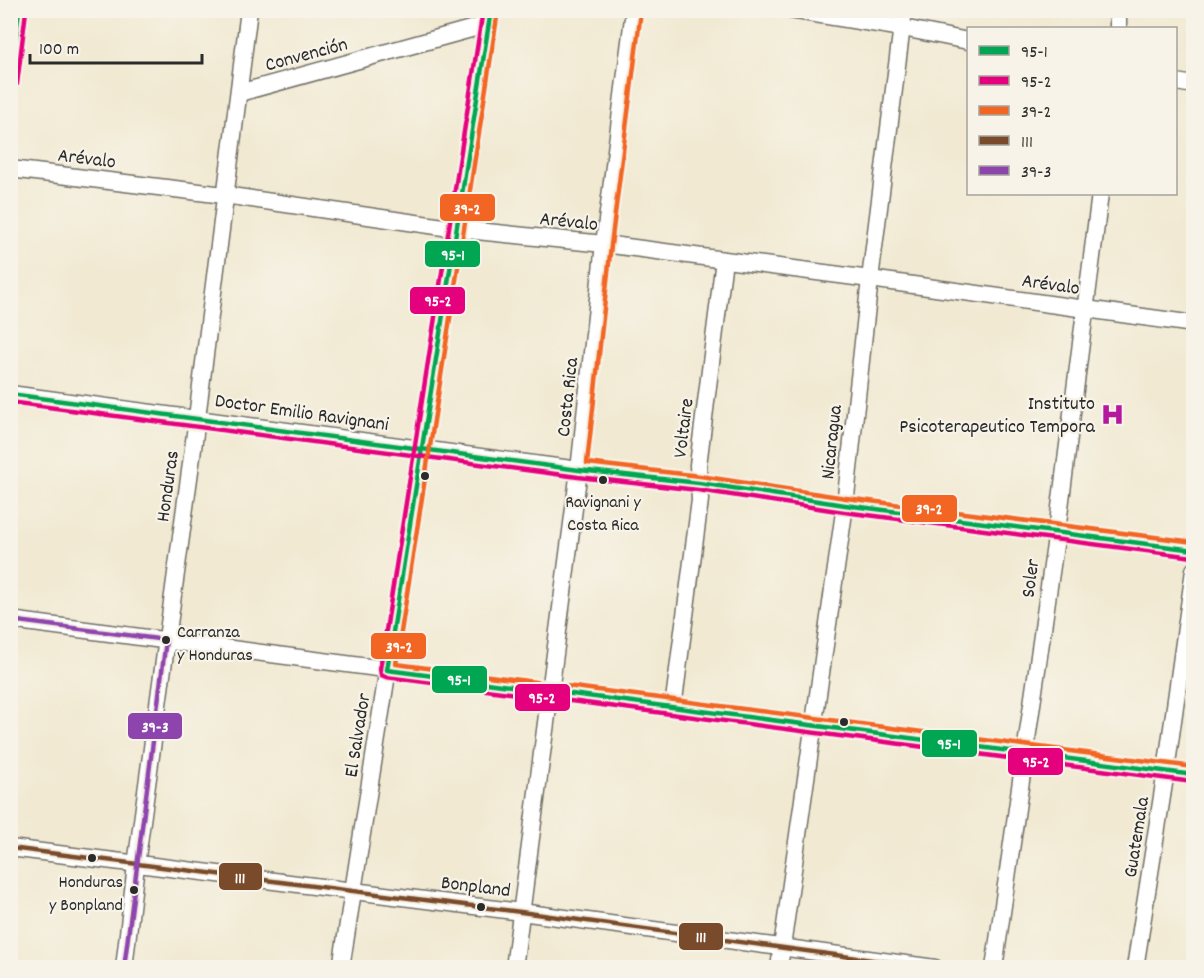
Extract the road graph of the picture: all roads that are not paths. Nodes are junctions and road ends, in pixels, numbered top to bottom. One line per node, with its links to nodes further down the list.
1 (19, 10): 10 (street)
2 (249, 10): 12 (street, Honduras)
3 (634, 10): 17 (street, Costa Rica)
4 (790, 10): 7 (street)
5 (904, 10): 7 (street, Nicaragua)
6 (490, 17): 12 (street, Convención); 16 (street, El Salvador)
7 (903, 28): 8 (street); 19 (street, Nicaragua)
8 (967, 41)
9 (1177, 82): 11 (street)
10 (10, 83)
11 (1194, 85)
12 (239, 93): 14 (street, Honduras)
13 (10, 169): 14 (street, Arévalo)
14 (224, 195): 16 (street, Arévalo); 23 (street, Honduras)
15 (1100, 195): 20 (street, Soler)
16 (457, 229): 17 (street, Arévalo); 24 (street, El Salvador)
17 (604, 244): 18 (street, Arévalo); 25 (street, Costa Rica)
18 (724, 260): 19 (street, Arévalo); 26 (street, Voltaire)
19 (870, 279): 20 (street, Arévalo); 27 (street, Nicaragua)
20 (1085, 309): 21 (street, Arévalo); 28 (street, Soler)
21 (1194, 324)
22 (10, 394): 23 (street, Doctor Emilio Ravignani)
23 (196, 417): 24 (street, Doctor Emilio Ravignani); 32 (street, Honduras)
24 (424, 448): 25 (street, Doctor Emilio Ravignani); 33 (street, El Salvador)
25 (579, 470): 26 (street, Doctor Emilio Ravignani); 34 (street, Costa Rica)
26 (699, 483): 27 (street, Doctor Emilio Ravignani); 35 (street, Voltaire)
27 (844, 505): 28 (street, Doctor Emilio Ravignani); 36 (street, Nicaragua)
28 (1056, 531): 29 (street, Doctor Emilio Ravignani); 37 (street, Soler)
29 (1194, 550)
30 (1194, 570): 38 (street, Guatemala)
31 (10, 620): 32 (street)
32 (166, 640): 33 (street); 41 (street, Honduras)
33 (387, 670): 34 (street); 42 (street, El Salvador)
34 (550, 690): 35 (street); 43 (street, Costa Rica)
35 (673, 708): 36 (street)
36 (813, 725): 37 (street); 44 (street, Nicaragua)
37 (1025, 754): 38 (street); 50 (street, Soler)
38 (1166, 771): 39 (street); 51 (street, Guatemala)
39 (1194, 775)
40 (10, 848): 41 (street, Bonpland)
41 (136, 865): 42 (street, Bonpland); 45 (street, Honduras)
42 (354, 892): 43 (street, Bonpland); 46 (street, El Salvador)
43 (521, 912): 44 (street, Bonpland); 47 (street, Costa Rica)
44 (782, 948): 48 (street, Nicaragua); 49 (street, Bonpland)
45 (124, 968)
46 (341, 968)
47 (514, 968)
48 (779, 968)
49 (935, 968)
50 (994, 968)
51 (1136, 968)

